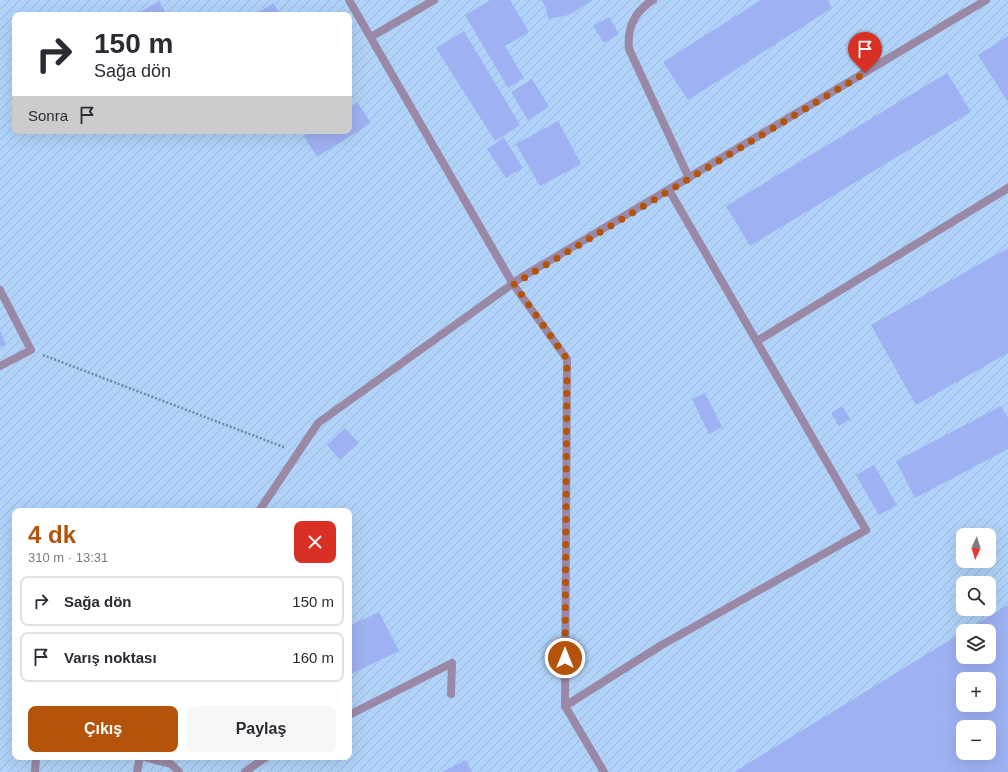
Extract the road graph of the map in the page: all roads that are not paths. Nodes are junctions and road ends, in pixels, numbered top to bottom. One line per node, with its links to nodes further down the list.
1 (350, 0): 5 (street)
2 (434, 0): 5 (street)
3 (653, 0): 6 (street)
4 (986, 0): 6 (street)
5 (371, 37): 9 (street)
6 (689, 178): 8 (street)
7 (1008, 188): 11 (street)
8 (669, 190): 9 (street); 11 (street)
9 (514, 284): 13 (street); 15 (street)
10 (0, 290): 12 (street)
11 (756, 341): 15 (street)
12 (0, 366)
13 (261, 508)
14 (451, 694): 16 (street)
15 (565, 706): 25 (street)
16 (352, 713)
17 (36, 760): 21 (street)
18 (139, 760): 22 (street)
19 (156, 760): 23 (street)
20 (262, 760): 24 (street)
21 (35, 772)
22 (137, 772)
23 (179, 772)
24 (245, 772)
25 (604, 772)

